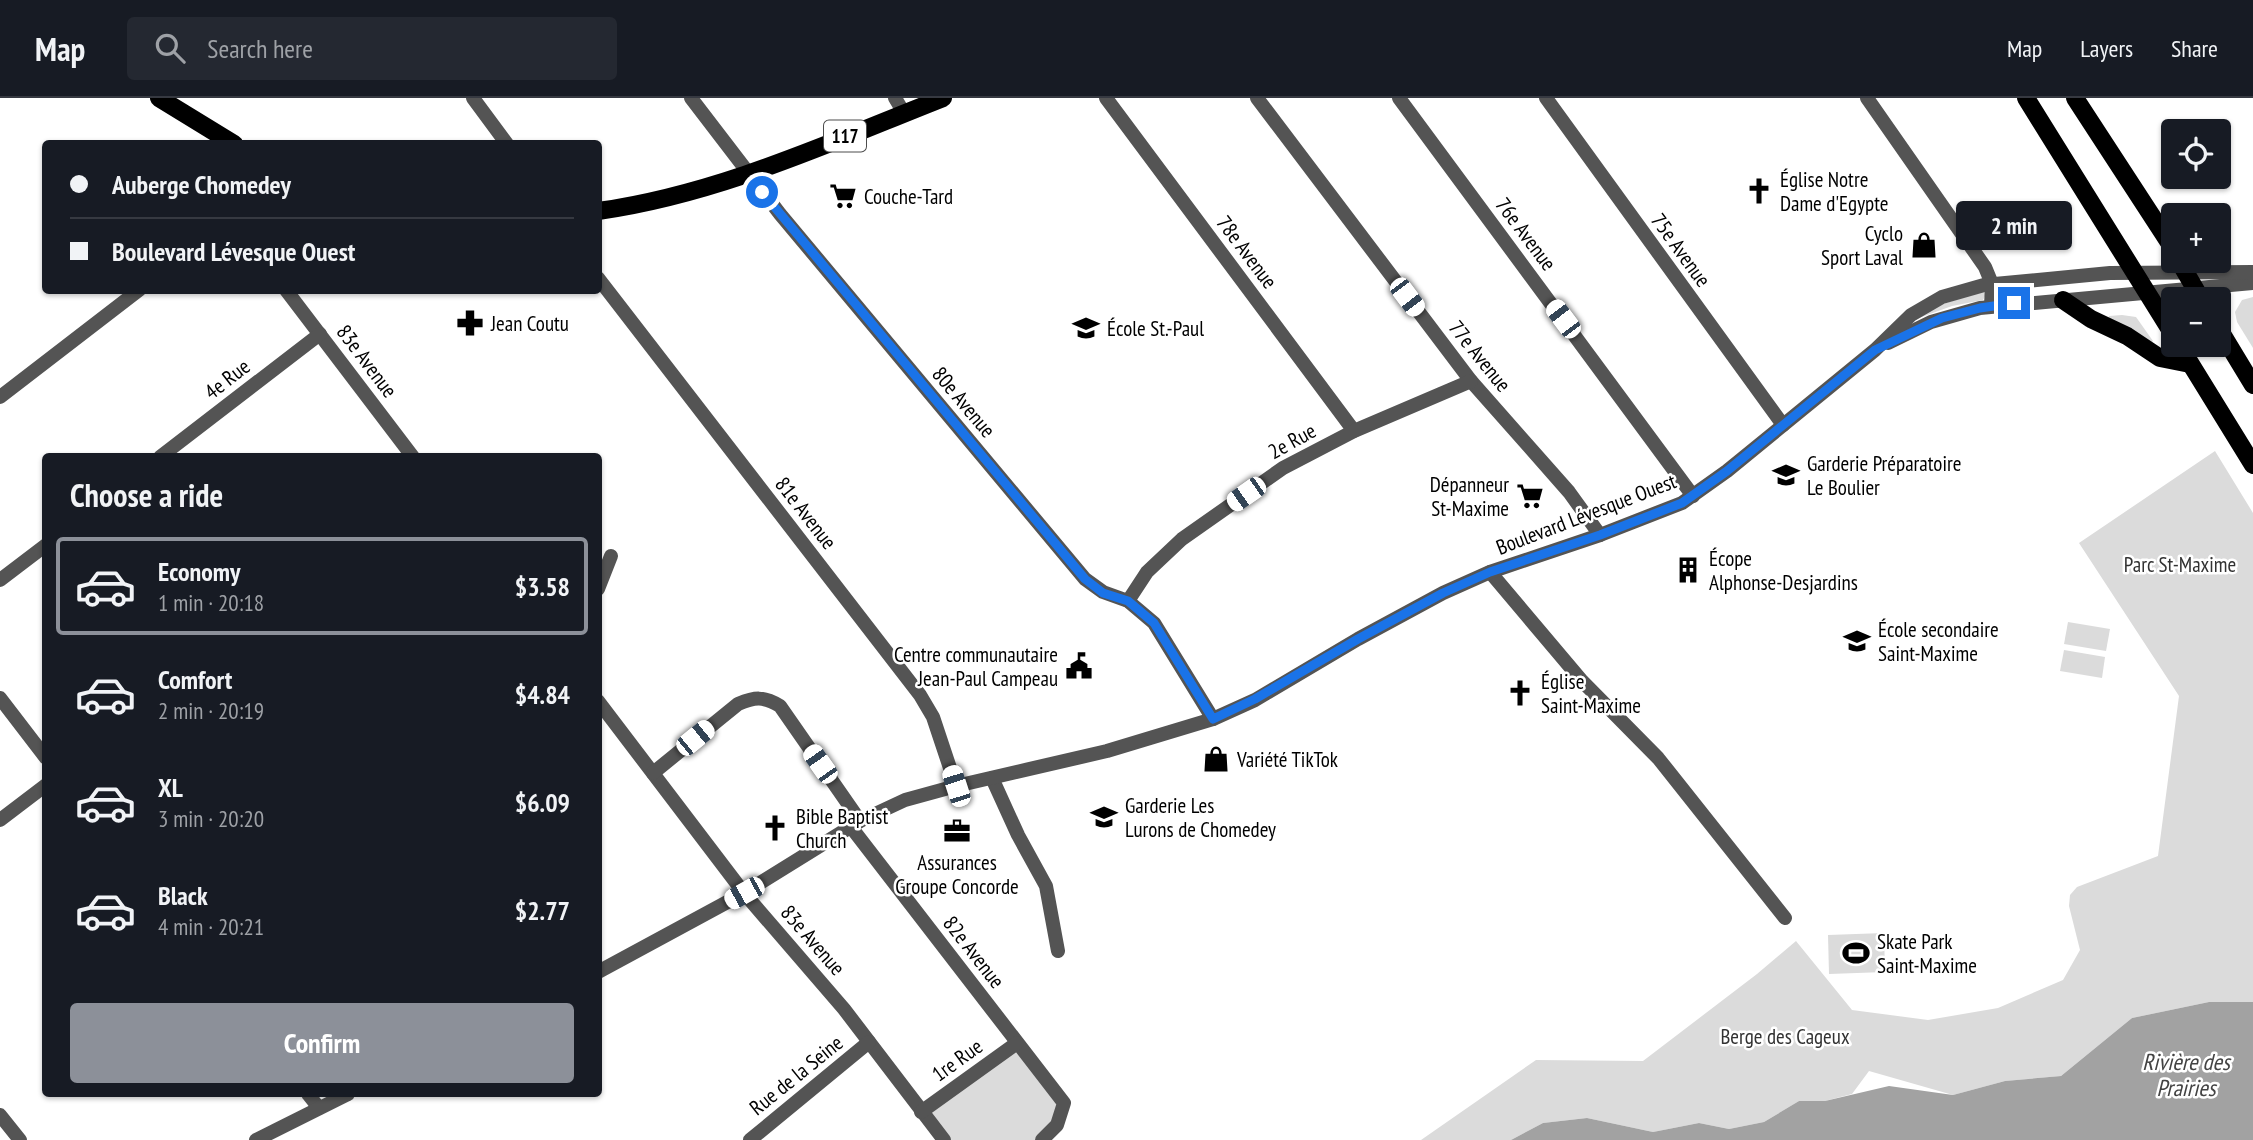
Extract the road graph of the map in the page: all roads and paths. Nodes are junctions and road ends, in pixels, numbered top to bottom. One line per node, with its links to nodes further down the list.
1 (159, 98): 13 (main road)
2 (473, 98): 16 (street)
3 (691, 98): 17 (street, 80e Avenue)
4 (943, 98): 12 (main road, 117)
5 (1106, 98): 41 (street, 78e Avenue)
6 (1257, 98): 37 (street, 77e Avenue)
7 (1399, 98): 45 (street, 76e Avenue)
8 (1546, 98): 40 (street, 75e Avenue)
9 (1867, 98): 25 (street)
10 (2026, 98): 20 (main road)
11 (2075, 98): 19 (main road)
12 (899, 106): 17 (main road, 117)
13 (198, 123): 14 (main road); 15 (main road)
14 (212, 140)
15 (227, 140)
16 (504, 140)
17 (747, 174): 18 (main road, 117); 52 (street, 80e Avenue)
18 (602, 211)
19 (2161, 230)
20 (2133, 272): 22 (street, Boulevard Lévesque Ouest); 25 (street, Boulevard Lévesque Ouest); 26 (main road)
21 (2253, 272): 22 (street, Boulevard Lévesque Ouest)
22 (2190, 280): 24 (street, Boulevard Lévesque Ouest); 26 (street, Boulevard Lévesque Ouest)
23 (602, 283): 59 (street, 81e Avenue)
24 (2253, 283)
25 (1992, 284): 30 (street); 34 (street, Boulevard Lévesque Ouest)
26 (2147, 293): 29 (street, Boulevard Lévesque Ouest); 31 (main road)
27 (134, 294): 39 (street)
28 (289, 294): 32 (street, 83e Avenue)
29 (2063, 300): 30 (street, Boulevard Lévesque Ouest); 36 (main road)
30 (1991, 306): 34 (street, Boulevard Lévesque Ouest)
31 (2161, 315)
32 (320, 334): 42 (street, 4e Rue); 43 (street, 83e Avenue)
33 (2231, 349): 38 (main road)
34 (1875, 350): 40 (street, Boulevard Lévesque Ouest)
35 (2186, 357): 36 (main road)
36 (2190, 364): 44 (main road)
37 (1471, 381): 41 (street, 2e Rue); 46 (street, 77e Avenue)
38 (2253, 385)
39 (0, 397)
40 (1783, 425): 45 (street, Boulevard Lévesque Ouest)
41 (1354, 431): 52 (street, 2e Rue)
42 (165, 453)
43 (410, 453)
44 (2253, 465)
45 (1693, 496): 46 (street, Boulevard Lévesque Ouest)
46 (1600, 535): 49 (street, Boulevard Lévesque Ouest)
47 (42, 548): 51 (street)
48 (611, 556): 50 (street)
49 (1490, 572): 55 (street, Boulevard Lévesque Ouest); 64 (street)
50 (602, 579)
51 (0, 580)
52 (1128, 601): 55 (street, 80e Avenue)
53 (0, 698): 56 (street)
54 (602, 706): 57 (street, 83e Avenue)
55 (1213, 719): 58 (street, Boulevard Lévesque Ouest)
56 (42, 753)
57 (653, 773): 62 (street, 82e Avenue); 63 (street, 83e Avenue)
58 (992, 778): 59 (street, Boulevard Lévesque Ouest); 65 (street)
59 (956, 786): 62 (street, Boulevard Lévesque Ouest)
60 (42, 788): 61 (street)
61 (0, 820)
62 (855, 824): 63 (street, Boulevard Lévesque Ouest); 68 (street, 82e Avenue)
63 (744, 893): 66 (street, Boulevard Lévesque Ouest); 67 (street, 83e Avenue)
64 (1785, 918)
65 (1058, 951)
66 (602, 970)
67 (869, 1042): 72 (street, 83e Avenue); 76 (street, Rue de la Seine)
68 (1017, 1043): 72 (street, 1re Rue); 78 (street, 82e Avenue)
69 (310, 1097): 71 (street)
70 (336, 1097): 71 (street)
71 (319, 1108): 75 (street)
72 (921, 1112): 77 (street, 83e Avenue)
73 (0, 1115): 74 (street)
74 (20, 1140)
75 (256, 1140)
76 (750, 1140)
77 (944, 1140)
78 (1042, 1140)

